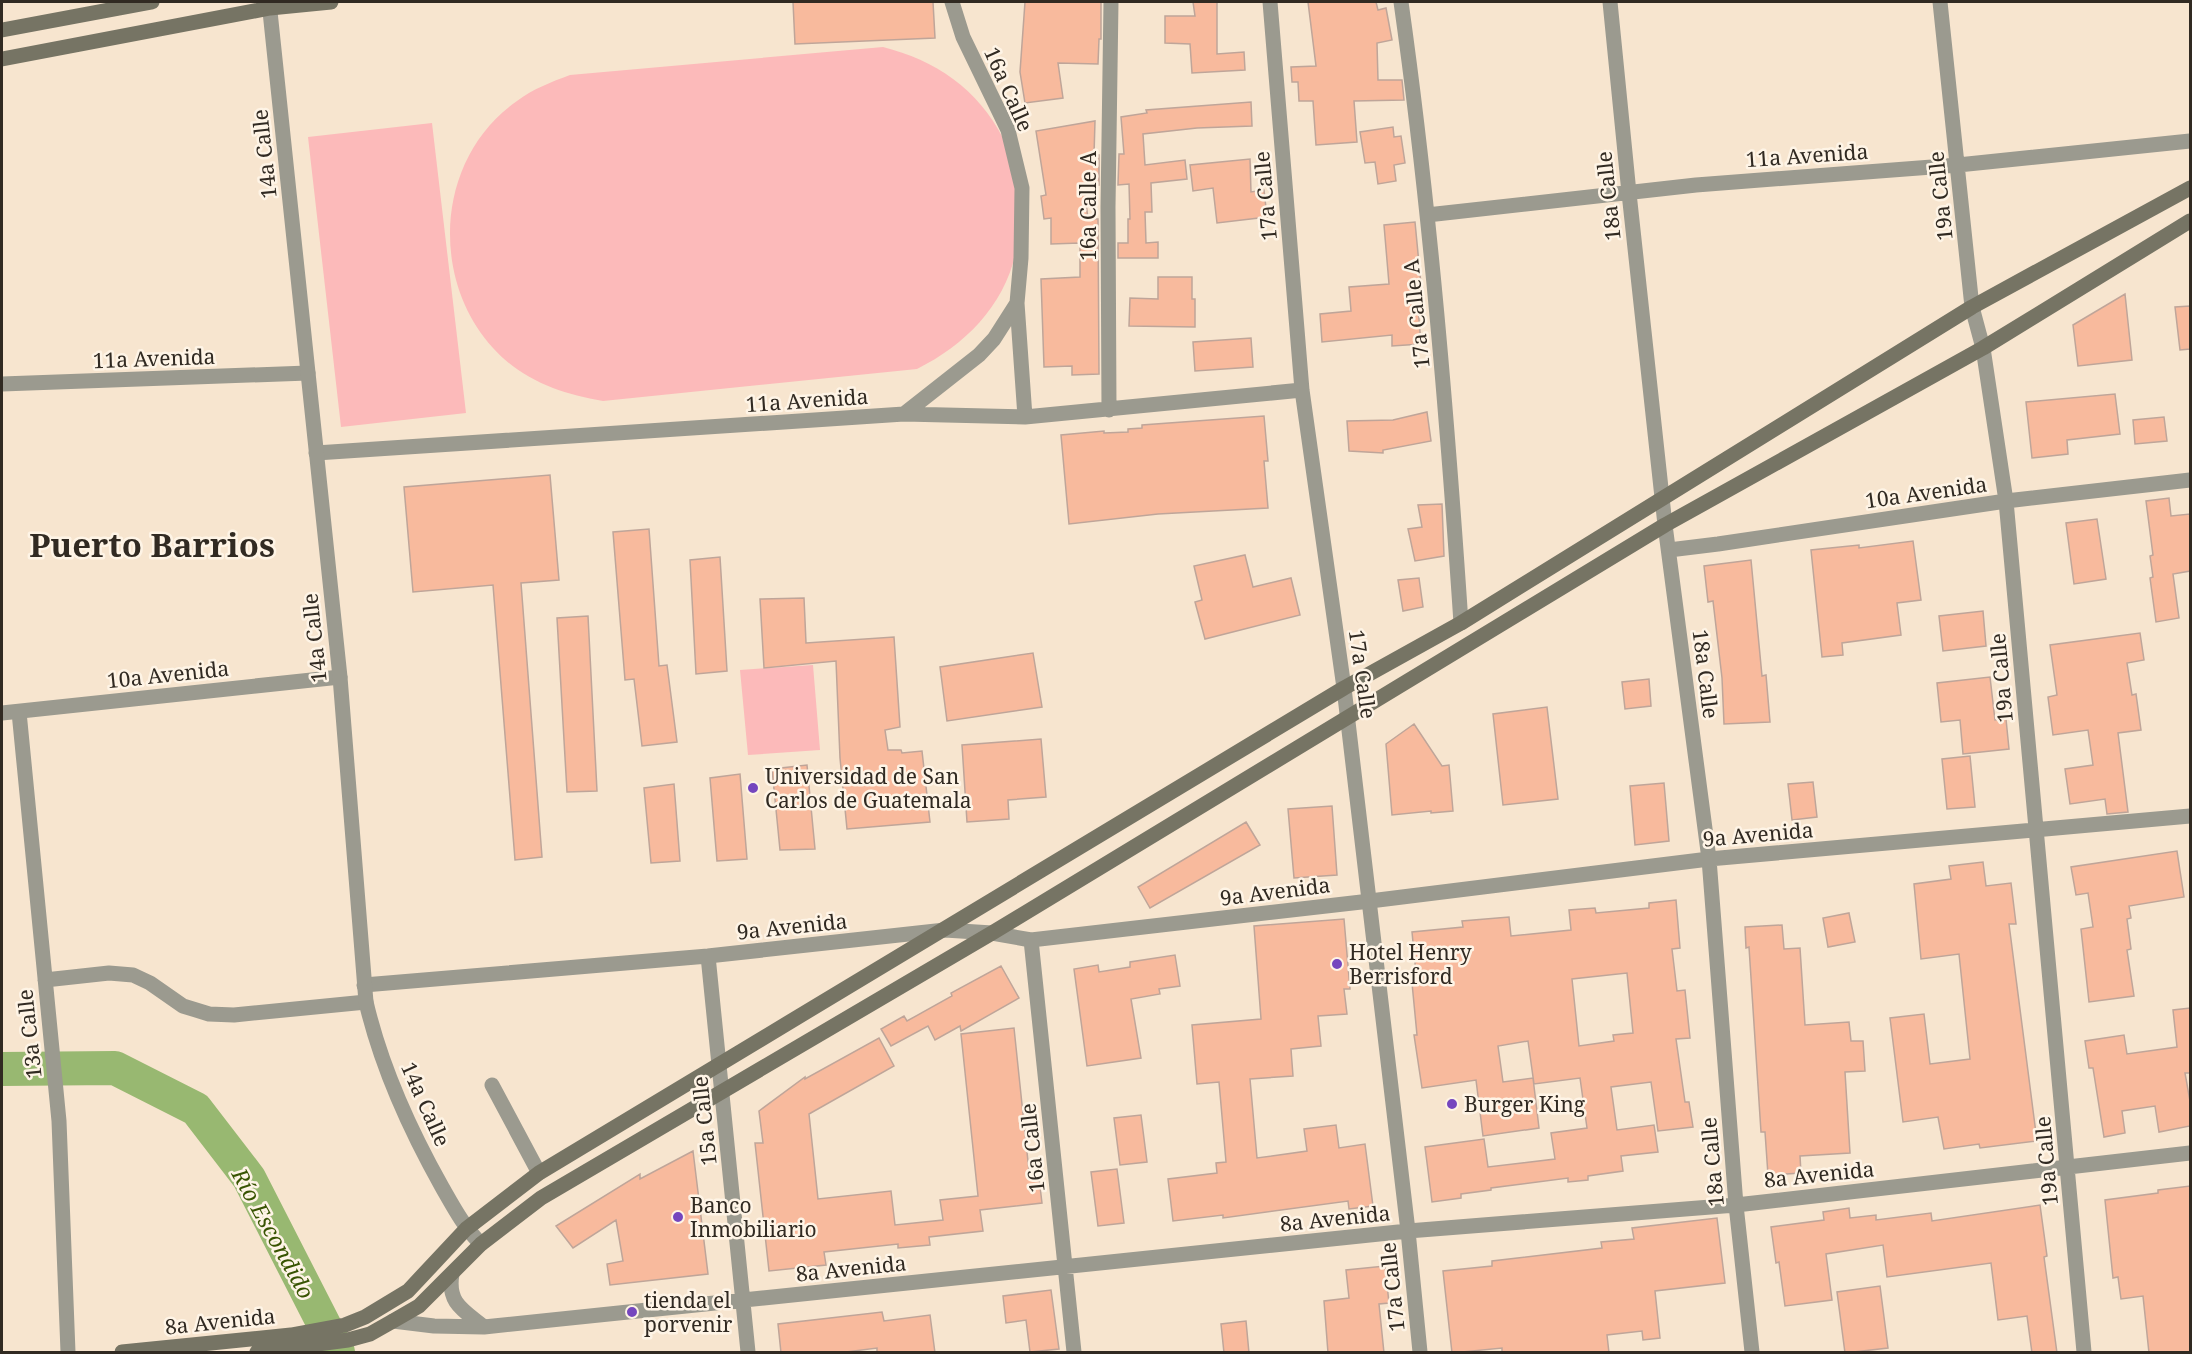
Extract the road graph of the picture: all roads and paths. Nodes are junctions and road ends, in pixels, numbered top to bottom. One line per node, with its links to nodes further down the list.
1 (152, 2): 10 (main road)
2 (331, 2): 9 (main road)
3 (952, 2): 18 (street, 16a Calle)
4 (1111, 2): 24 (street, 16a Calle A)
5 (1270, 2): 23 (street, 17a Calle)
6 (1401, 2): 16 (street, 17a Calle A)
7 (1611, 2): 15 (street, 18a Calle)
8 (1940, 2): 13 (street, 19a Calle)
9 (270, 5): 11 (main road); 21 (street, 14a Calle)
10 (2, 30)
11 (2, 59)
12 (2190, 141): 13 (street, 11a Avenida)
13 (1958, 165): 15 (street, 11a Avenida); 19 (street, 19a Calle)
14 (2190, 188): 19 (main road, 8a Avenida)
15 (1629, 193): 16 (street, 11a Avenida); 29 (street, 18a Calle)
16 (1427, 216): 33 (street, 17a Calle A)
17 (2190, 221): 20 (main road, 8a Avenida)
18 (1017, 303): 25 (street, 16a Calle); 26 (street, 16a Calle)
19 (1972, 307): 20 (street, 19a Calle); 29 (main road, 8a Avenida)
20 (1983, 348): 30 (street, 19a Calle); 31 (main road, 8a Avenida)
21 (308, 373): 22 (street, 11a Avenida); 27 (street, 14a Calle)
22 (2, 384)
23 (1302, 390): 24 (street, 11a Avenida); 35 (street, 17a Calle)
24 (1109, 410): 26 (street, 11a Avenida)
25 (904, 414): 26 (street, 11a Avenida); 27 (street, 11a Avenida)
26 (1025, 417)
27 (316, 453): 34 (street, 14a Calle)
28 (2190, 480): 30 (street, 10a Avenida)
29 (1663, 499): 31 (street, 18a Calle); 33 (main road, 8a Avenida)
30 (2006, 501): 32 (street, 10a Avenida); 40 (street, 19a Calle)
31 (1665, 525): 32 (street, 18a Calle); 38 (main road, 8a Avenida)
32 (1669, 550): 41 (street, 18a Calle)
33 (1461, 623): 35 (main road, 8a Avenida)
34 (340, 677): 36 (street, 10a Avenida); 47 (street, 14a Calle)
35 (1344, 688): 38 (street, 17a Calle); 43 (main road, 8a Avenida)
36 (19, 712): 37 (street, 10a Avenida); 48 (street, 13a Calle)
37 (2, 713)
38 (1347, 717): 42 (street, 17a Calle); 44 (main road, 8a Avenida)
39 (2190, 816): 40 (street, 9a Avenida)
40 (2036, 830): 41 (street, 9a Avenida); 54 (street, 19a Calle)
41 (1709, 859): 42 (street, 9a Avenida); 56 (street, 18a Calle)
42 (1370, 901): 45 (street, 9a Avenida); 58 (street, 17a Calle)
43 (945, 930): 44 (street, 9a Avenida); 46 (street, 9a Avenida); 50 (main road, 8a Avenida)
44 (992, 933): 45 (street, 9a Avenida); 52 (main road, 8a Avenida)
45 (1031, 940): 60 (street, 16a Calle)
46 (708, 956): 47 (street, 9a Avenida); 50 (street, 15a Calle)
47 (364, 985): 49 (street, 14a Calle)
48 (46, 987): 49 (street); 67 (street, 13a Calle)
49 (366, 1002): 57 (street, 14a Calle)
50 (719, 1066): 52 (street, 15a Calle); 55 (main road, 8a Avenida)
51 (492, 1085): 55 (street)
52 (722, 1092): 59 (main road, 8a Avenida); 62 (street, 15a Calle)
53 (2190, 1153): 54 (street, 8a Avenida)
54 (2068, 1168): 56 (street, 8a Avenida); 74 (street, 19a Calle)
55 (539, 1173): 57 (main road, 8a Avenida)
56 (1736, 1204): 58 (street, 8a Avenida); 73 (street, 18a Calle)
57 (466, 1229): 59 (street, 14a Calle); 65 (main road, 8a Avenida)
58 (1408, 1231): 60 (street, 8a Avenida); 72 (street, 17a Calle)
59 (481, 1244): 61 (main road, 8a Avenida)
60 (1065, 1267): 62 (street, 8a Avenida); 71 (street, 16a Calle)
61 (452, 1274): 63 (main road, 8a Avenida); 64 (street)
62 (743, 1301): 64 (street, 8a Avenida); 70 (street, 15a Calle)
63 (393, 1321): 64 (street, 8a Avenida); 65 (main road, 8a Avenida)
64 (484, 1327)
65 (347, 1332): 66 (main road, 8a Avenida)
66 (282, 1343): 68 (main road, 8a Avenida); 69 (main road, 8a Avenida)
67 (68, 1353)
68 (122, 1353)
69 (257, 1353)
70 (748, 1353)
71 (1074, 1353)
72 (1420, 1353)
73 (1752, 1353)
74 (2084, 1353)

